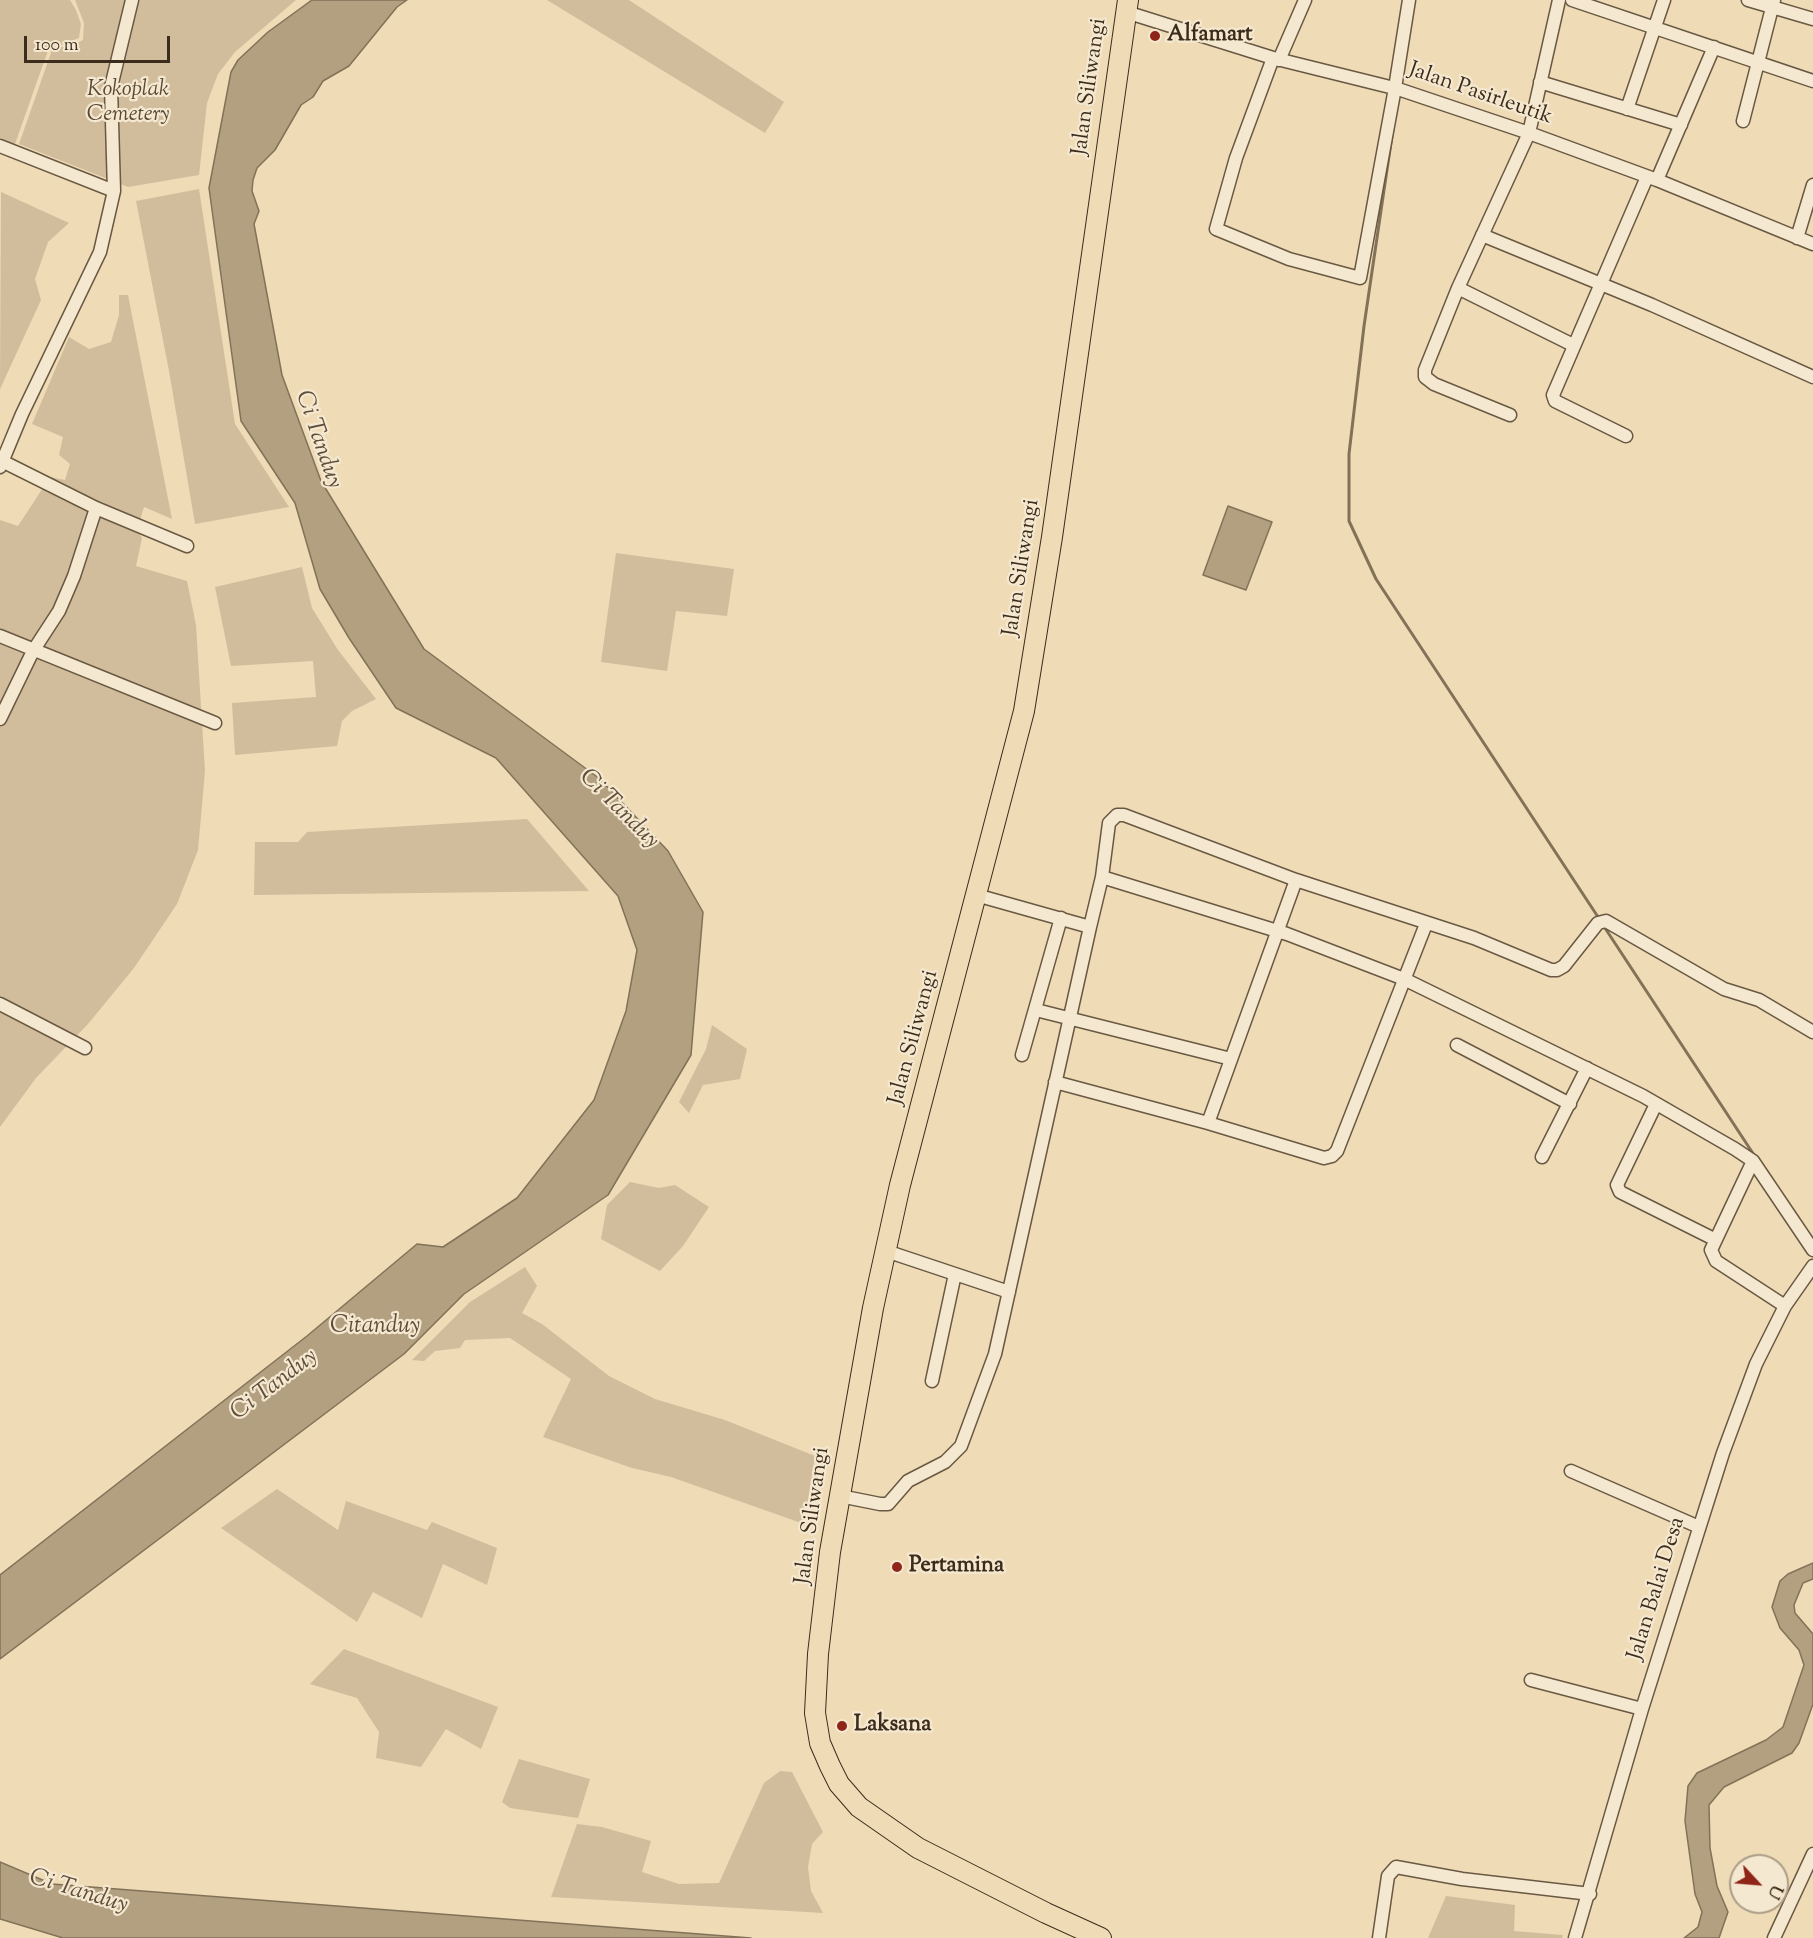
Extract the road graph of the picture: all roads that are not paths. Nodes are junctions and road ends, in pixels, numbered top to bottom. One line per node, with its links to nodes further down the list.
1 (132, 0): 25 (street)
2 (1305, 0): 13 (street)
3 (1409, 0): 17 (street)
4 (1559, 0): 16 (street)
5 (1572, 0): 11 (street)
6 (1664, 0): 11 (street)
7 (1748, 0): 8 (street)
8 (1773, 4): 10 (street); 14 (street)
9 (1127, 6): 13 (street, Jalan Pasirleutik); 44 (highway, Jalan Siliwangi)
10 (1813, 19)
11 (1656, 26): 12 (street); 18 (street)
12 (1714, 47): 14 (street); 20 (street)
13 (1276, 59): 17 (street, Jalan Pasirleutik); 17 (street)
14 (1760, 63): 15 (street); 19 (street)
15 (1813, 81)
16 (1540, 82): 18 (street); 21 (street)
17 (1400, 90): 21 (street, Jalan Pasirleutik)
18 (1627, 109): 20 (street)
19 (1743, 121)
20 (1681, 125): 23 (street)
21 (1529, 132): 23 (street, Jalan Pasirleutik); 26 (street)
22 (0, 146): 25 (street)
23 (1652, 179): 27 (street, Jalan Pasirleutik); 29 (street)
24 (1813, 185): 27 (street)
25 (114, 191): 35 (street)
26 (1482, 235): 29 (street); 30 (street)
27 (1797, 238): 28 (street, Jalan Pasirleutik)
28 (1813, 244)
29 (1599, 283): 31 (street); 32 (street)
30 (1458, 288): 31 (street); 33 (street)
31 (1573, 345): 34 (street)
32 (1813, 377)
33 (1510, 416)
34 (1626, 436)
35 (1, 463): 36 (street)
36 (96, 508): 37 (street); 39 (street)
37 (187, 546)
38 (0, 636): 39 (street)
39 (33, 651): 40 (street); 41 (street)
40 (0, 719)
41 (214, 723)
42 (1102, 877): 43 (street); 47 (street); 48 (street)
43 (1296, 880): 46 (street); 48 (street)
44 (976, 895): 45 (street); 67 (highway, Jalan Siliwangi)
45 (1061, 918): 47 (street); 51 (street)
46 (1426, 924): 49 (street); 53 (street)
47 (1090, 927): 52 (street)
48 (1279, 931): 49 (street); 57 (street)
49 (1404, 979): 58 (street); 62 (street)
50 (0, 1004): 55 (street)
51 (1036, 1010): 52 (street); 56 (street)
52 (1071, 1018): 57 (street); 59 (street)
53 (1813, 1032)
54 (1456, 1045): 60 (street)
55 (85, 1048)
56 (1022, 1055)
57 (1231, 1059): 62 (street)
58 (1587, 1068): 60 (street); 61 (street)
59 (1055, 1082): 62 (street); 70 (street)
60 (1570, 1104): 63 (street)
61 (1656, 1104): 64 (street); 65 (street)
62 (1208, 1123)
63 (1542, 1157)
64 (1753, 1161): 65 (street); 66 (street)
65 (1714, 1239): 71 (street)
66 (1813, 1250)
67 (886, 1251): 69 (street); 74 (highway, Jalan Siliwangi)
68 (1813, 1266): 71 (street, Jalan Balai Desa)
69 (955, 1274): 70 (street); 72 (street)
70 (1009, 1292): 74 (street)
71 (1785, 1306): 75 (street, Jalan Balai Desa)
72 (932, 1381)
73 (1571, 1471): 75 (street)
74 (840, 1496): 80 (highway, Jalan Siliwangi)
75 (1699, 1527): 77 (street, Jalan Balai Desa)
76 (1531, 1680): 77 (street)
77 (1642, 1709): 79 (street, Jalan Balai Desa)
78 (1813, 1854): 83 (street)
79 (1590, 1894): 81 (street); 82 (street, Jalan Balai Desa)
80 (1101, 1938)
81 (1379, 1938)
82 (1575, 1938)
83 (1774, 1938)

